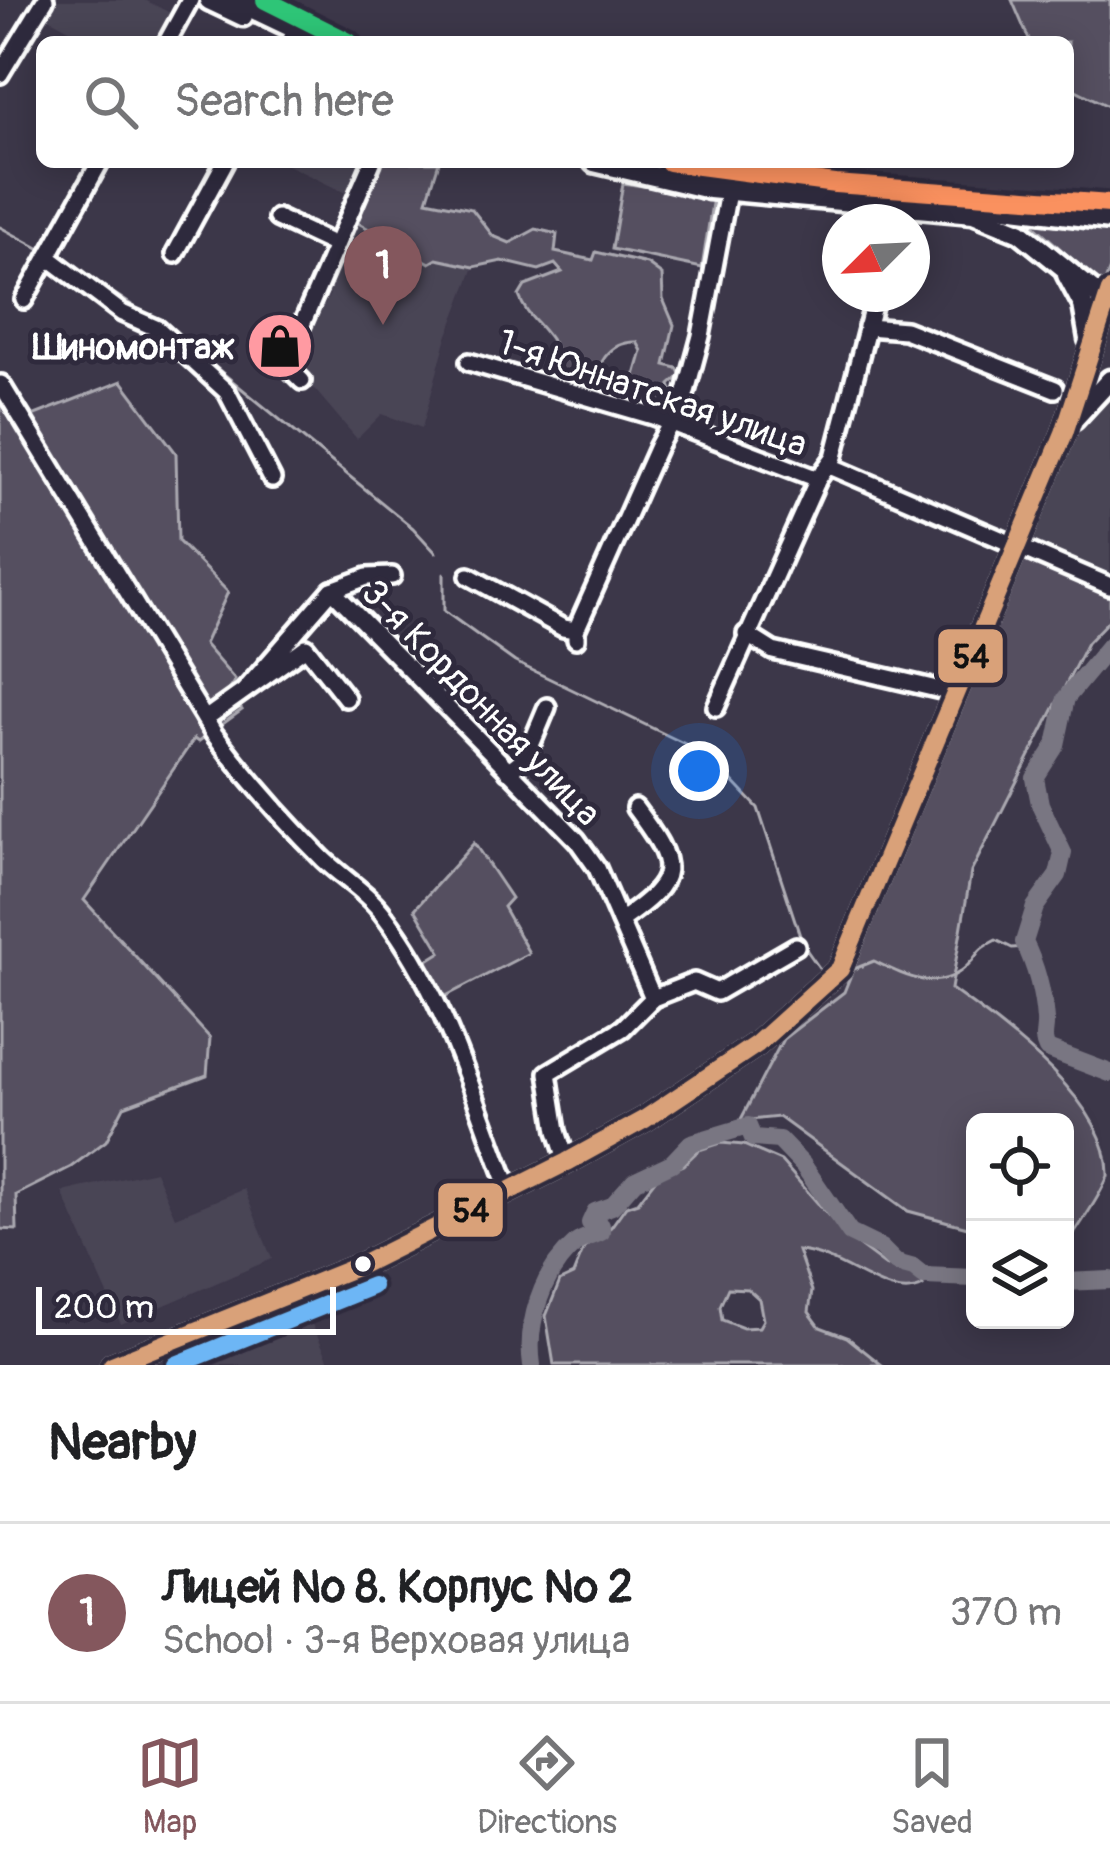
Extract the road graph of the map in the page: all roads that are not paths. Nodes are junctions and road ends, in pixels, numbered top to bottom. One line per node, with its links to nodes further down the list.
1 (44, 0): 8 (street)
2 (190, 0): 5 (street)
3 (209, 0): 6 (main road)
4 (234, 0): 7 (main road)
5 (170, 36)
6 (283, 36)
7 (309, 36)
8 (0, 74)
9 (97, 168): 22 (street)
10 (222, 168): 20 (street)
11 (369, 168): 19 (street)
12 (615, 168): 14 (main road)
13 (665, 168): 18 (main road)
14 (728, 192): 15 (main road); 33 (street)
15 (822, 204)
16 (930, 215): 21 (main road)
17 (277, 218): 19 (street)
18 (1110, 218)
19 (335, 245): 30 (street)
20 (176, 254)
21 (1058, 261): 24 (main road); 28 (main road)
22 (45, 262): 23 (street); 36 (street)
23 (24, 300)
24 (1109, 300): 28 (main road)
25 (871, 312): 26 (street)
26 (867, 327): 32 (street); 35 (street)
27 (469, 362): 33 (street, 1-я Юннатская улица)
28 (1086, 362): 34 (main road)
29 (1110, 380): 34 (main road)
30 (302, 381)
31 (1, 384): 48 (street)
32 (1055, 388)
33 (672, 425): 35 (street, 1-я Юннатская улица); 39 (street)
34 (1064, 433): 37 (main road)
35 (824, 472): 37 (street, 1-я Юннатская улица); 42 (street)
36 (272, 479)
37 (1017, 547): 40 (street, 1-я Юннатская улица); 44 (main road)
38 (392, 576): 41 (street)
39 (469, 576)
40 (1110, 586)
41 (332, 590): 43 (street); 49 (street, 3-я Кордонная улица)
42 (746, 634): 44 (street); 47 (street)
43 (245, 690): 45 (street); 48 (street)
44 (954, 693): 54 (main road)
45 (346, 698)
46 (547, 707): 49 (street)
47 (716, 707)
48 (205, 719): 55 (street)
49 (508, 771): 51 (street, 3-я Кордонная улица)
50 (635, 808): 51 (street, 3-я Кордонная улица)
51 (620, 920): 53 (street, 3-я Кордонная улица)
52 (796, 946): 53 (street)
53 (653, 998): 54 (street)
54 (566, 1162): 55 (main road)
55 (510, 1190): 56 (main road)
56 (112, 1365)

